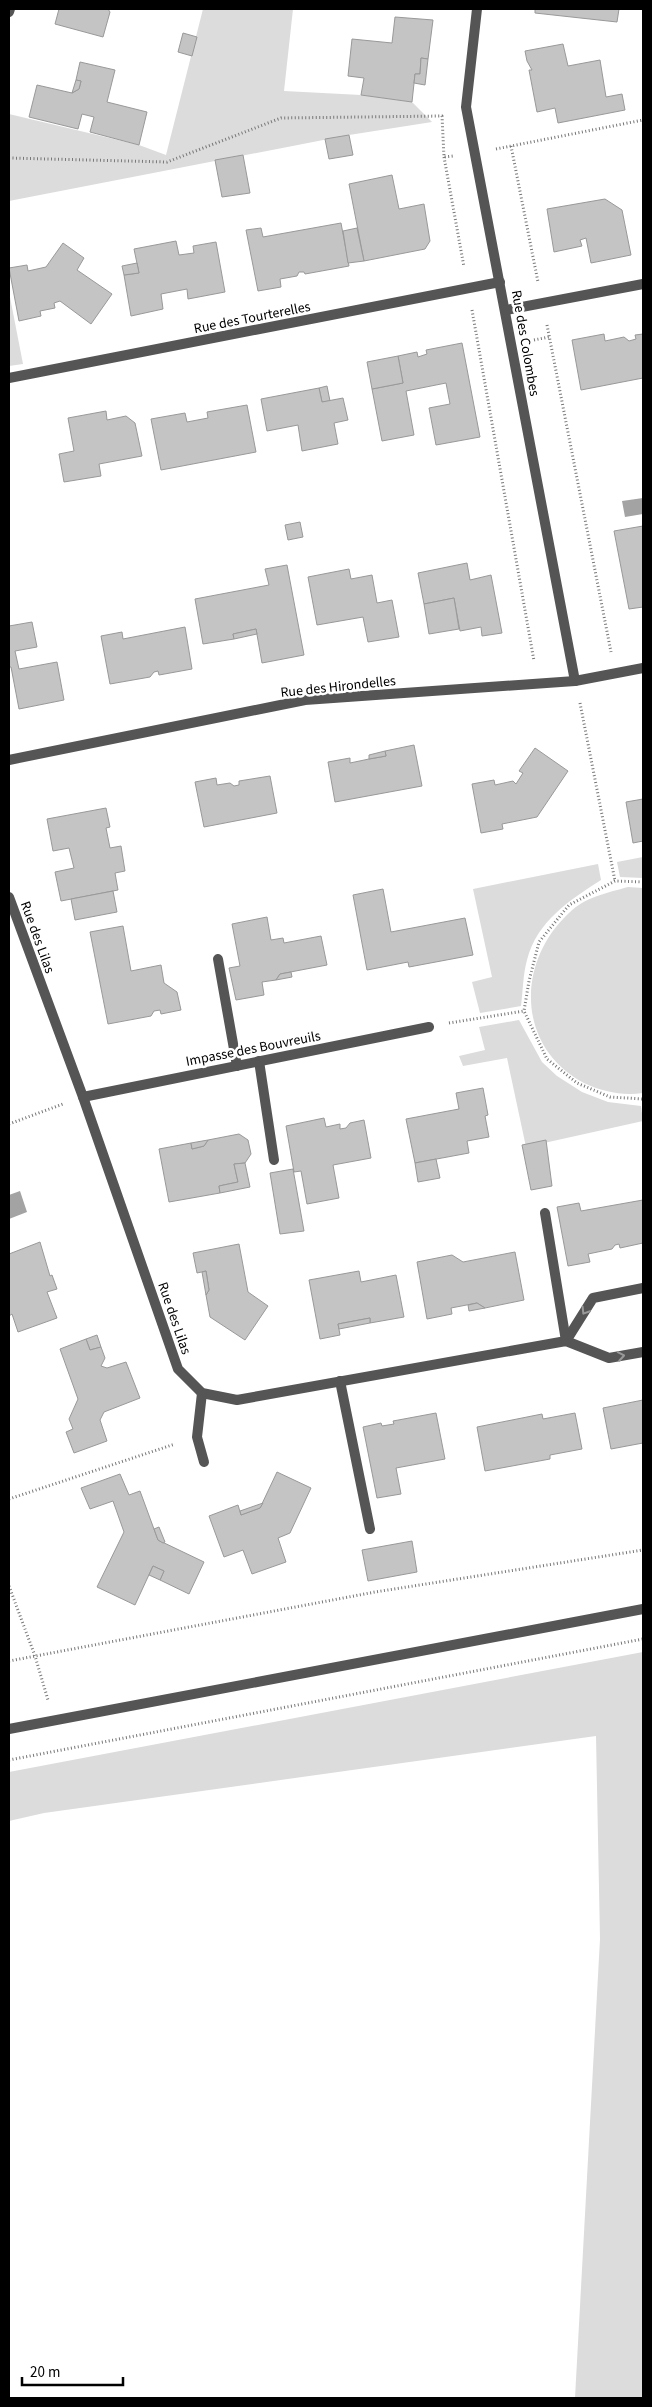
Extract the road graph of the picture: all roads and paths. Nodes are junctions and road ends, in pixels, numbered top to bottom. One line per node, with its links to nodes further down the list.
1 (478, 9): 4 (street, Rue des Colombes)
2 (643, 120): 3 (path)
3 (511, 146): 4 (path); 10 (path)
4 (475, 153): 5 (path); 7 (street, Rue des Colombes)
5 (444, 157): 6 (path); 9 (path)
6 (9, 158)
7 (500, 282): 9 (street, Rue des Tourterelles); 11 (street, Rue des Colombes)
8 (643, 284): 10 (street)
9 (468, 289): 12 (street, Rue des Tourterelles); 16 (path)
10 (542, 303): 11 (street); 14 (path)
11 (506, 310): 15 (street, Rue des Colombes)
12 (9, 378)
13 (643, 668): 14 (street, Rue des Hirondelles)
14 (615, 673): 15 (street, Rue des Hirondelles)
15 (575, 681): 16 (street, Rue des Hirondelles); 18 (path)
16 (538, 683): 17 (street, Rue des Hirondelles)
17 (9, 760)
18 (615, 881): 19 (path); 22 (path)
19 (643, 882)
20 (9, 897): 26 (street, Rue des Lilas)
21 (218, 959): 25 (street)
22 (524, 1011): 23 (path); 27 (path)
23 (429, 1027): 24 (street, Impasse des Bouvreuils)
24 (259, 1061): 25 (street, Impasse des Bouvreuils); 29 (street)
25 (237, 1066): 26 (street, Impasse des Bouvreuils)
26 (83, 1097): 28 (path); 35 (street, Rue des Lilas)
27 (643, 1099)
28 (9, 1124)
29 (274, 1160)
30 (545, 1212): 32 (street)
31 (643, 1288): 32 (street, one-way to 32)
32 (566, 1341): 33 (street, one-way to 33); 34 (street)
33 (643, 1352)
34 (340, 1381): 35 (street); 39 (street)
35 (202, 1393): 36 (street)
36 (198, 1437): 37 (street); 38 (path)
37 (204, 1462)
38 (9, 1499)
39 (370, 1529)
40 (643, 1550): 44 (path)
41 (9, 1586): 44 (path)
42 (643, 1609): 46 (street)
43 (643, 1639): 48 (path)
44 (35, 1656): 45 (path); 46 (path)
45 (9, 1660)
46 (53, 1720): 47 (street); 48 (path)
47 (9, 1729)
48 (59, 1750): 49 (path)
49 (9, 1760)

